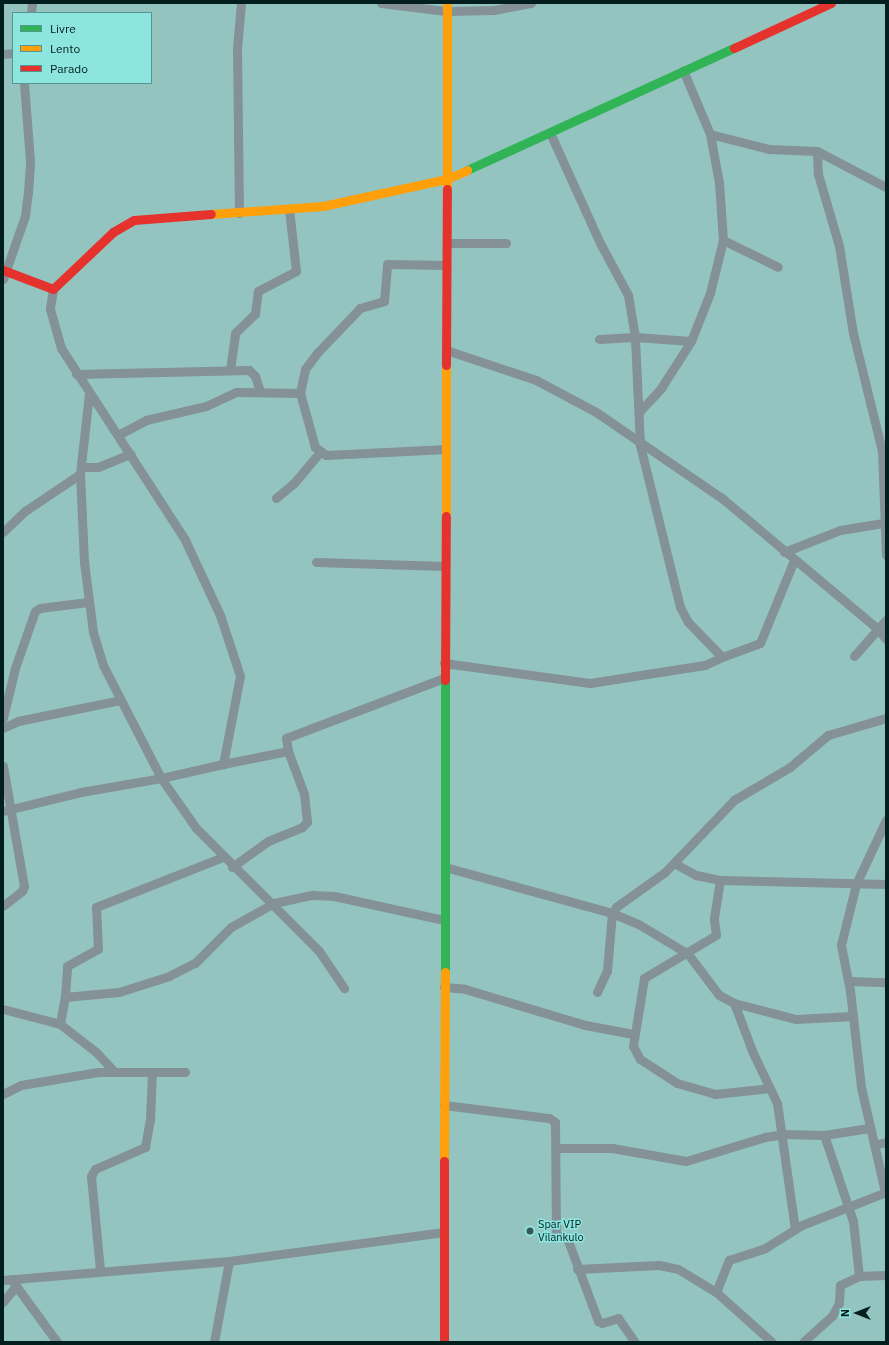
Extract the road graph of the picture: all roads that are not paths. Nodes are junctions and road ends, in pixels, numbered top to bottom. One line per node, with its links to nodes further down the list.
1 (241, 3): 14 (street)
2 (381, 3): 5 (street)
3 (531, 3): 5 (street)
4 (831, 3): 6 (main road)
5 (446, 7): 11 (main road)
6 (683, 70): 8 (main road); 9 (street)
7 (24, 84): 20 (street)
8 (550, 133): 11 (main road); 22 (street)
9 (710, 134): 10 (street); 15 (street)
10 (817, 151): 12 (street); 35 (street)
11 (447, 179): 13 (main road); 16 (main road)
12 (885, 183)
13 (289, 209): 14 (main road); 26 (street)
14 (239, 213): 21 (main road)
15 (723, 240): 19 (street); 24 (street)
16 (447, 243): 17 (street); 18 (main road)
17 (506, 243)
18 (446, 265): 25 (main road); 29 (street)
19 (778, 267)
20 (4, 273): 21 (main road)
21 (53, 289): 27 (street)
22 (635, 337): 23 (street); 24 (street); 31 (street)
23 (599, 339)
24 (691, 341): 31 (street)
25 (446, 350): 33 (street); 34 (main road)
26 (230, 370): 27 (street); 28 (street)
27 (76, 374): 30 (street)
28 (260, 391): 29 (street); 32 (street)
29 (300, 393): 36 (street)
30 (89, 394): 32 (street); 38 (street)
31 (639, 412): 33 (street)
32 (118, 435): 37 (street)
33 (640, 445): 42 (street); 52 (street)
34 (446, 448): 36 (street); 46 (main road)
35 (884, 450): 40 (street)
36 (320, 452): 39 (street)
37 (131, 454): 38 (street); 60 (street)
38 (81, 471): 41 (street); 47 (street)
39 (276, 498)
40 (883, 523): 42 (street); 43 (street)
41 (3, 532)
42 (784, 552): 44 (street)
43 (886, 555)
44 (794, 560): 49 (street); 52 (street)
45 (316, 562): 46 (street)
46 (445, 566): 53 (main road)
47 (88, 602): 55 (street); 56 (street)
48 (886, 620): 49 (street)
49 (877, 628): 50 (street); 51 (street)
50 (886, 639)
51 (854, 656)
52 (722, 657): 53 (street)
53 (444, 664): 54 (main road)
54 (444, 678): 59 (street); 68 (main road)
55 (120, 700): 58 (street); 62 (street)
56 (3, 718)
57 (886, 718): 66 (street)
58 (3, 728)
59 (288, 751): 60 (street); 67 (street)
60 (223, 764): 62 (street)
61 (3, 766): 63 (street)
62 (161, 778): 63 (street); 65 (street)
63 (7, 810): 73 (street)
64 (886, 820): 70 (street)
65 (223, 857): 67 (street); 82 (street)
66 (674, 863): 69 (street); 74 (street)
67 (232, 867): 72 (street)
68 (445, 867): 74 (street); 75 (main road)
69 (720, 880): 70 (street); 76 (street)
70 (856, 884): 71 (street); 77 (street)
71 (886, 884)
72 (274, 903): 75 (street); 80 (street); 82 (street)
73 (3, 906)
74 (612, 913): 76 (street); 81 (street)
75 (444, 920): 79 (main road)
76 (688, 954): 83 (street); 87 (street)
77 (848, 981): 78 (street); 85 (street)
78 (886, 982)
79 (444, 987): 87 (street); 93 (main road)
80 (344, 988)
81 (597, 992)
82 (65, 997): 86 (street)
83 (734, 1003): 85 (street); 91 (street)
84 (3, 1009): 86 (street)
85 (853, 1016): 94 (street)
86 (60, 1024): 88 (street)
87 (633, 1034): 91 (street)
88 (114, 1071): 89 (street); 92 (street)
89 (152, 1072): 90 (street); 106 (street)
90 (185, 1072)
91 (770, 1088): 95 (street)
92 (3, 1094)
93 (444, 1104): 99 (street); 103 (main road)
94 (869, 1128): 96 (street); 98 (street)
95 (783, 1134): 96 (street); 99 (street); 102 (street)
96 (824, 1135): 101 (street)
97 (886, 1142): 98 (street)
98 (874, 1145): 100 (street)
99 (556, 1148): 105 (street)
100 (886, 1192): 101 (street)
101 (848, 1208): 102 (street); 108 (street)
102 (795, 1229): 110 (street)
103 (444, 1232): 104 (street); 114 (main road)
104 (229, 1261): 106 (street); 113 (street)
105 (577, 1268): 110 (street); 115 (street)
106 (100, 1270): 109 (street)
107 (886, 1275): 108 (street)
108 (859, 1276): 117 (street)
109 (10, 1282): 111 (street); 112 (street)
110 (716, 1292): 116 (street)
111 (3, 1302)
112 (57, 1342)
113 (214, 1342)
114 (444, 1342)
115 (635, 1342)
116 (772, 1342)
117 (804, 1342)

